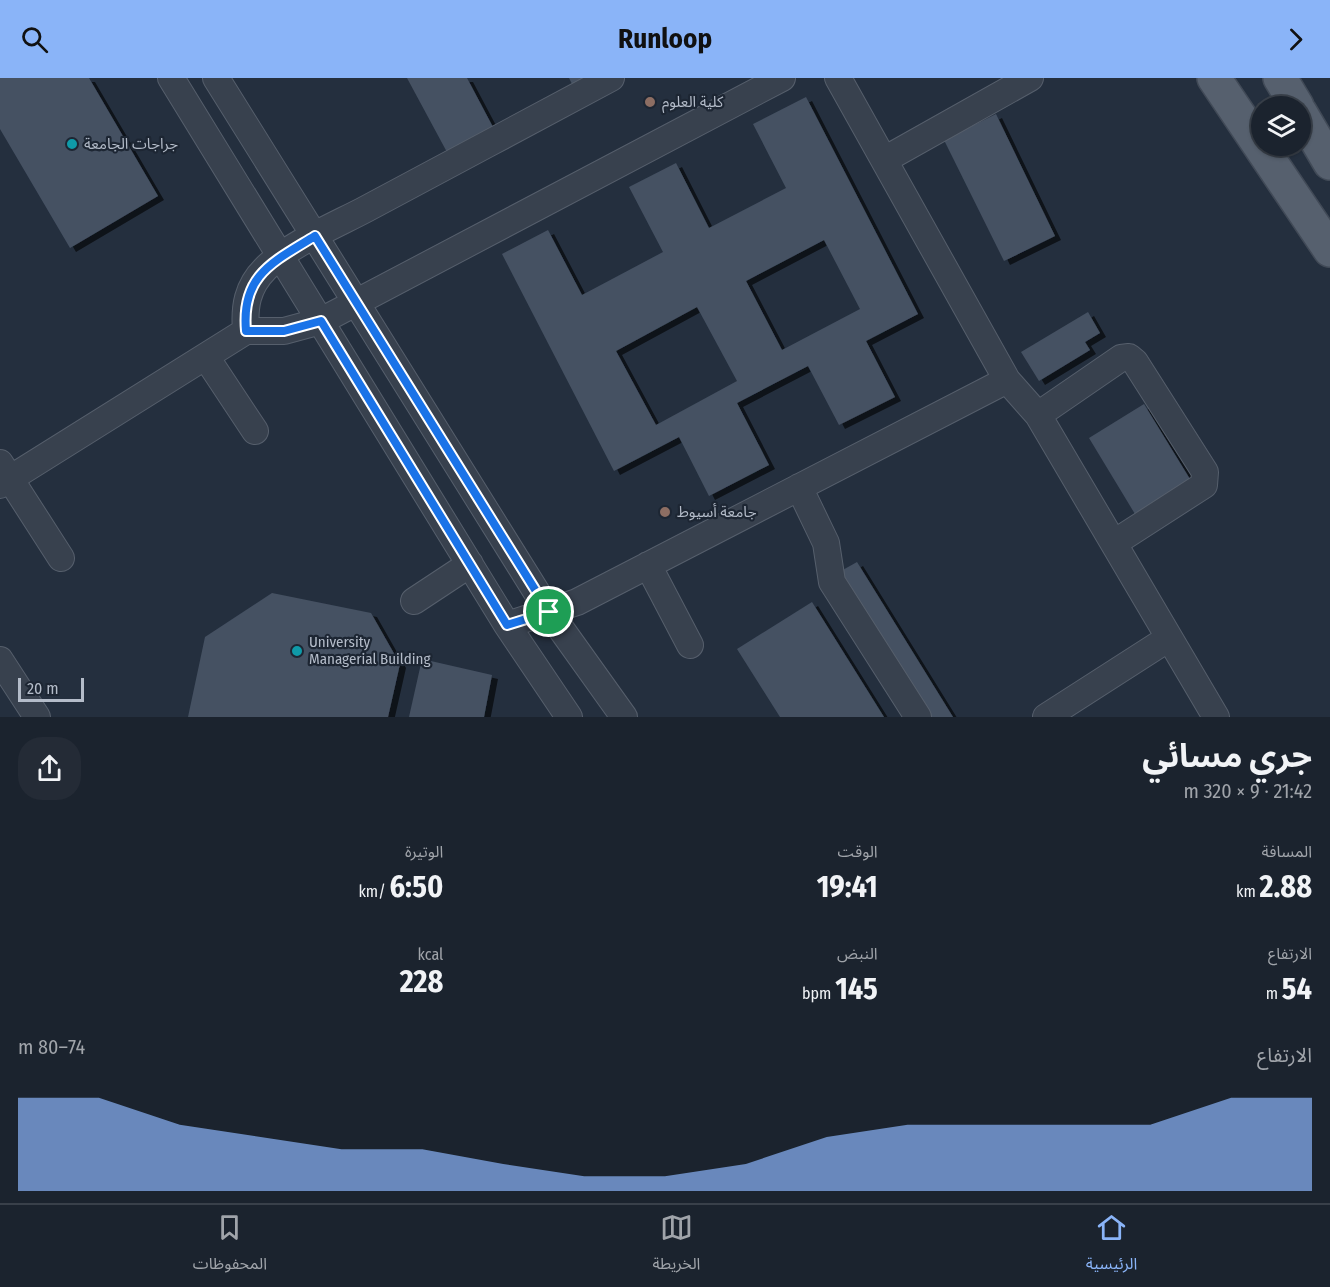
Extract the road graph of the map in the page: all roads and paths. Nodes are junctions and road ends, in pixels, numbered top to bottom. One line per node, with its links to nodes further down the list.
1 (171, 78): 15 (lane)
2 (216, 78): 13 (lane)
3 (611, 78): 13 (lane)
4 (783, 78): 16 (lane)
5 (1030, 78): 11 (lane)
6 (1214, 78): 14 (main road)
7 (1280, 78): 9 (main road)
8 (839, 79): 11 (lane)
9 (1291, 96)
10 (1311, 130): 12 (main road)
11 (884, 160): 20 (lane)
12 (1330, 162)
13 (315, 236): 15 (lane); 16 (lane)
14 (1330, 250)
15 (281, 257): 17 (lane); 18 (lane)
16 (356, 302): 17 (lane); 30 (lane)
17 (321, 321): 18 (lane); 27 (lane)
18 (246, 331): 19 (lane)
19 (206, 357): 22 (lane); 23 (lane)
20 (1007, 380): 21 (lane); 24 (lane)
21 (1038, 415): 25 (lane); 25 (lane)
22 (255, 431)
23 (3, 476): 26 (lane)
24 (799, 487): 28 (lane); 38 (lane)
25 (1113, 543): 32 (lane)
26 (61, 558)
27 (470, 564): 29 (lane); 31 (lane)
28 (648, 565): 30 (lane); 33 (lane)
29 (414, 601)
30 (549, 612): 31 (lane); 37 (lane)
31 (507, 625): 36 (lane)
32 (1169, 638): 39 (lane); 40 (lane)
33 (690, 645)
34 (0, 660): 35 (lane)
35 (37, 717)
36 (568, 717)
37 (624, 717)
38 (918, 717)
39 (1046, 717)
40 (1216, 717)

